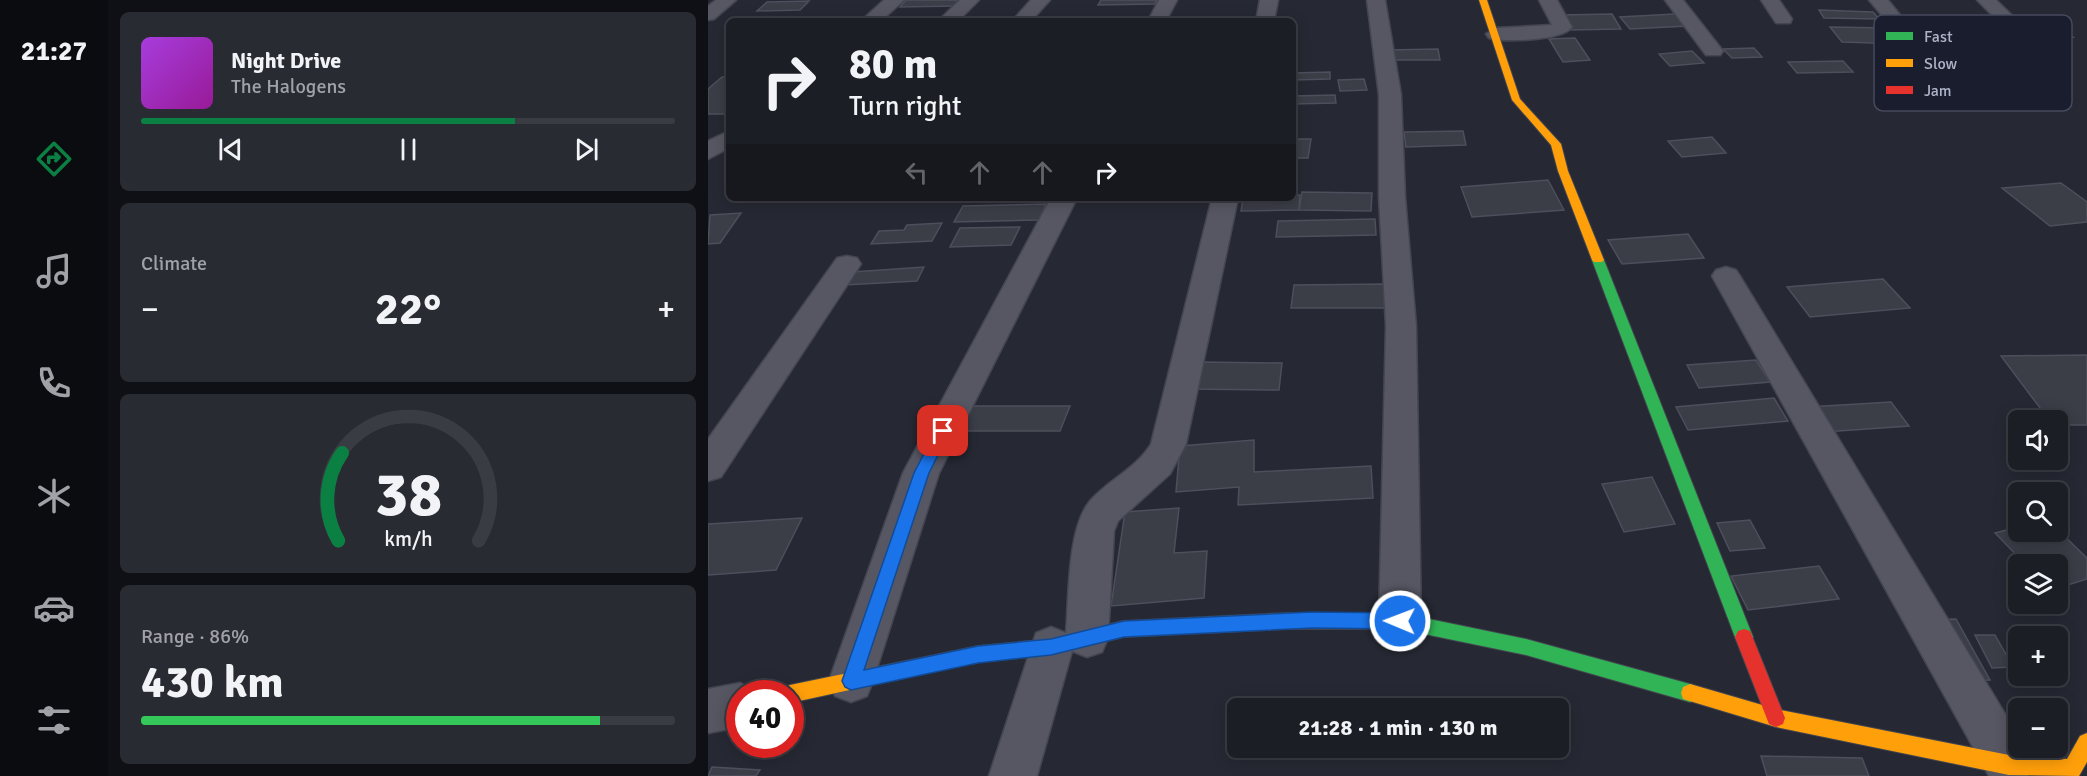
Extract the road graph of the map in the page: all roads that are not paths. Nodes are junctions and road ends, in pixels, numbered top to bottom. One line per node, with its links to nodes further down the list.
1 (727, 0): 14 (street)
2 (895, 0): 17 (street)
3 (970, 0): 18 (street)
4 (1041, 0): 19 (street)
5 (1168, 0): 20 (street)
6 (1269, 0): 21 (street)
7 (1376, 0): 32 (street)
8 (1483, 0): 23 (street)
9 (1548, 0): 23 (street)
10 (1674, 0): 24 (street)
11 (1770, 0): 22 (street)
12 (1878, 0): 15 (street)
13 (1986, 0): 16 (street)
14 (708, 15)
15 (1891, 15)
16 (2002, 15)
17 (874, 18)
18 (950, 18)
19 (1024, 18)
20 (1159, 18)
21 (1266, 18)
22 (1783, 19)
23 (1496, 34): 38 (street)
24 (1713, 51)
25 (726, 140): 26 (street)
26 (708, 152)
27 (1062, 201): 34 (street)
28 (1224, 201): 33 (street)
29 (847, 264): 31 (street)
30 (1726, 276): 40 (street)
31 (708, 467)
32 (1400, 621): 33 (street); 38 (street)
33 (1069, 643): 34 (street); 41 (street)
34 (851, 681): 35 (street)
35 (804, 691)
36 (726, 708): 37 (street)
37 (708, 711)
38 (1776, 718): 40 (street)
39 (2080, 764): 40 (street)
40 (2009, 765)
41 (1013, 776)

